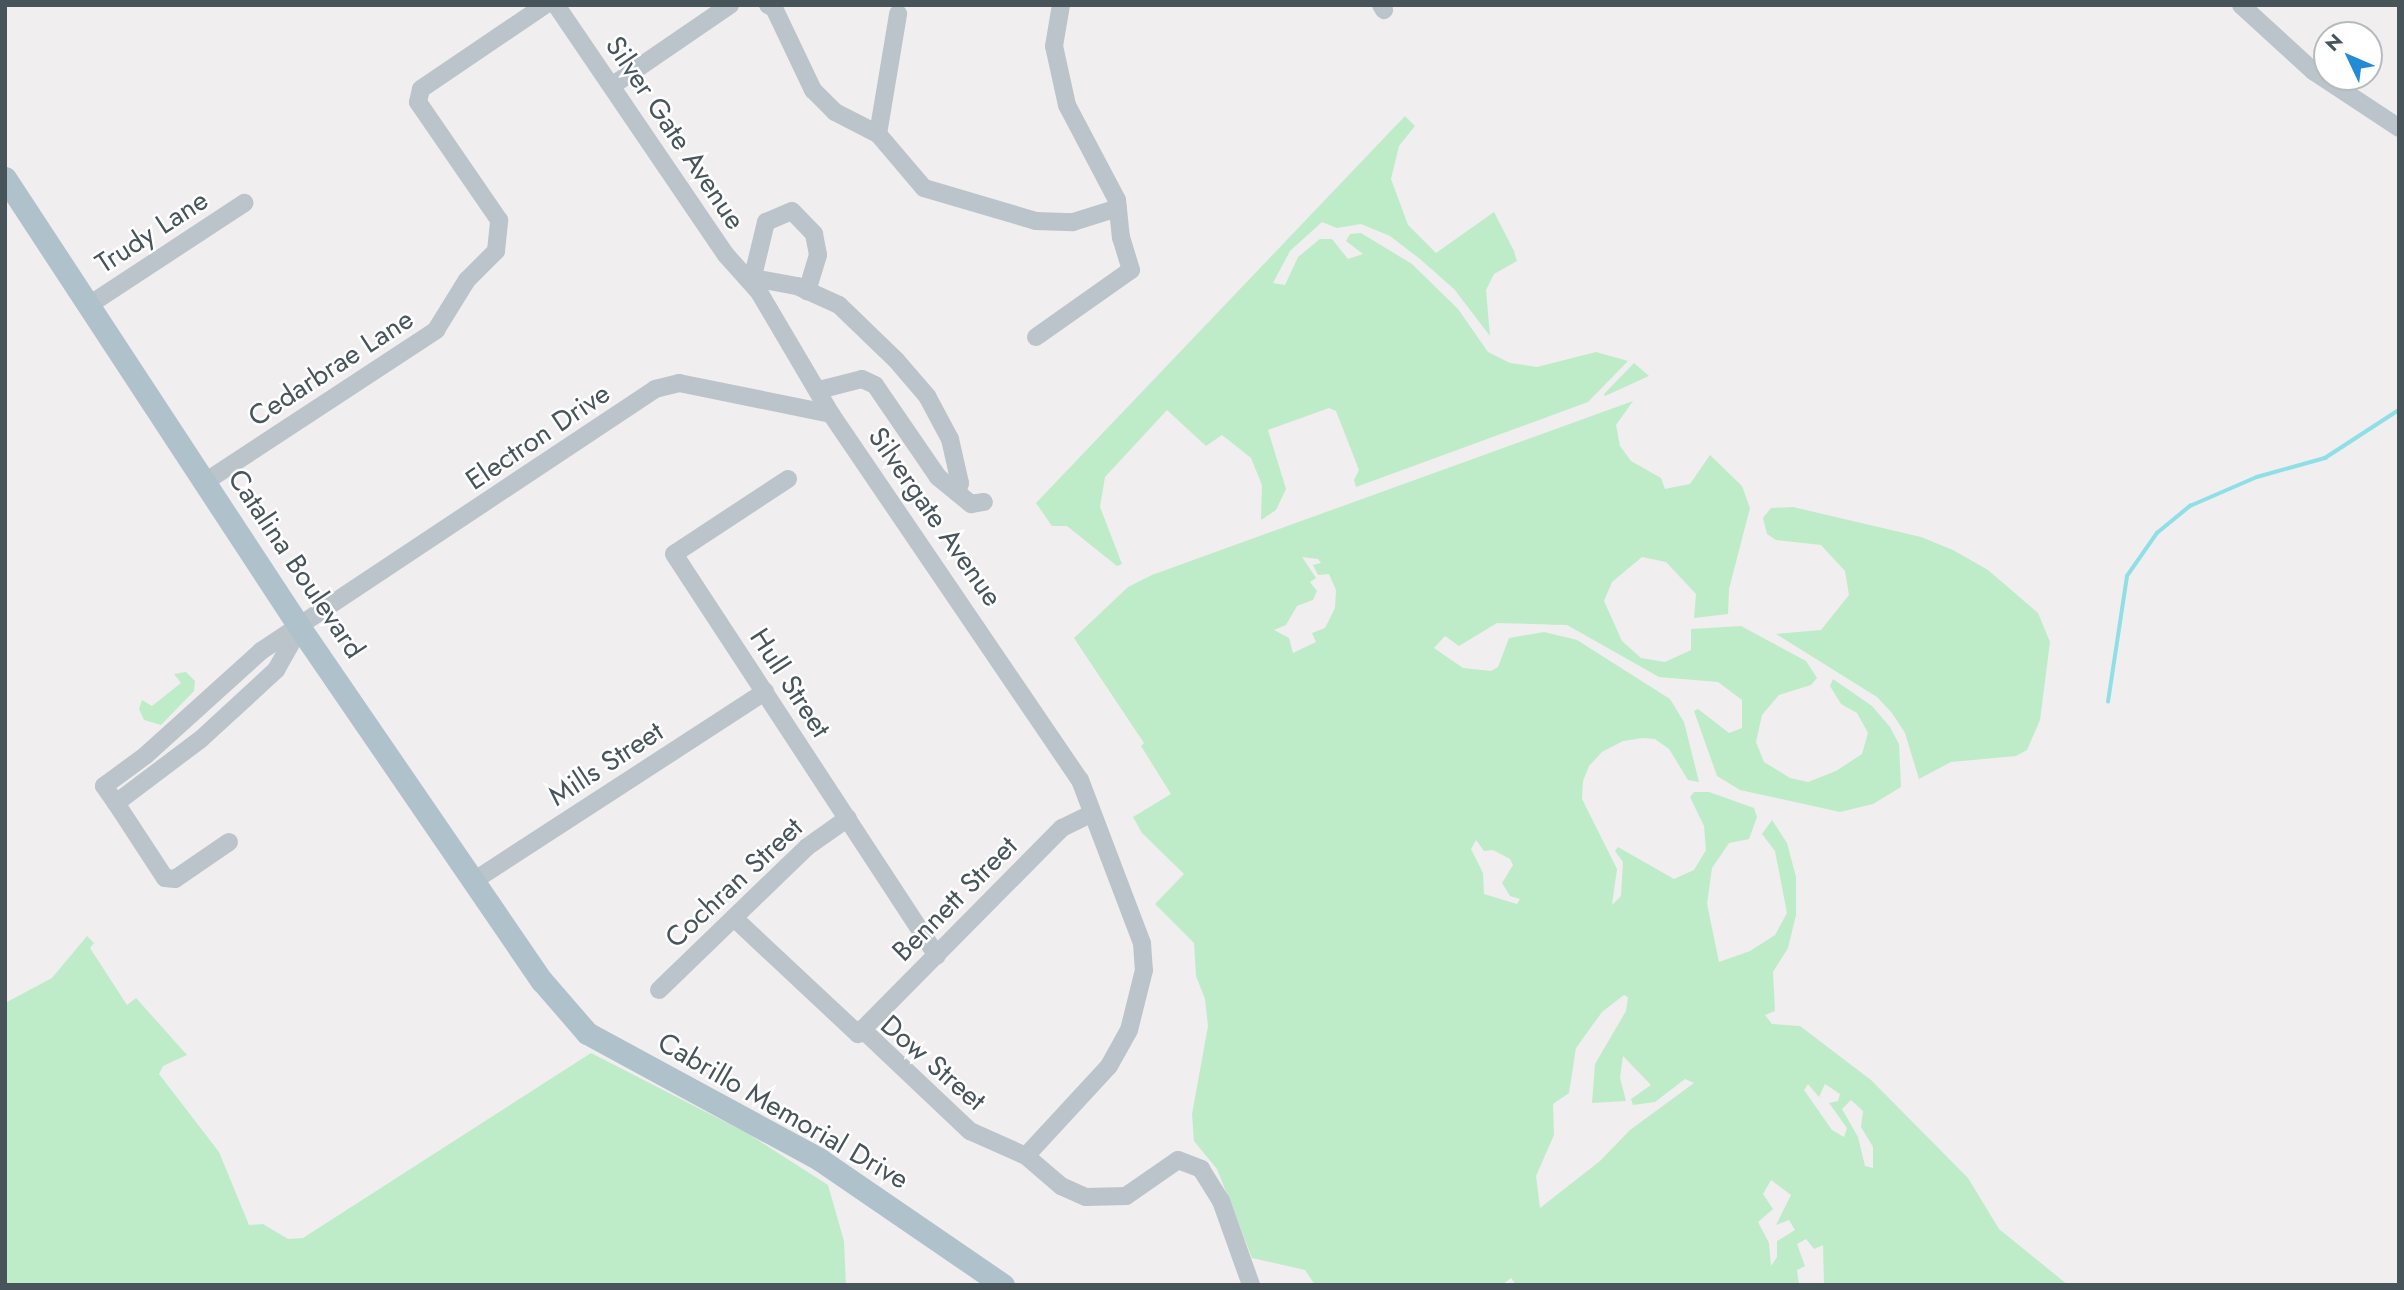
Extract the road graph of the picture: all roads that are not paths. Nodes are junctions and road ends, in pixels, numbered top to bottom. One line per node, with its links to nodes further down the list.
1 (545, 5): 22 (street, Cedarbrae Lane)
2 (556, 5): 8 (street, Silver Gate Avenue)
3 (730, 5): 8 (street)
4 (768, 5): 10 (street)
5 (1061, 5): 13 (street)
6 (2241, 5): 9 (street)
7 (898, 14): 10 (street)
8 (612, 85): 14 (street, Silver Gate Avenue)
9 (2399, 128)
10 (878, 134): 13 (street)
11 (5, 178): 17 (main road, Catalina Boulevard)
12 (244, 203): 17 (street, Trudy Lane)
13 (1118, 208): 18 (street)
14 (726, 255): 15 (street, Silvergate Avenue)
15 (749, 279): 16 (street); 16 (street); 19 (street, Silvergate Avenue)
16 (807, 291): 23 (street)
17 (89, 305): 22 (main road, Catalina Boulevard)
18 (1037, 337)
19 (819, 390): 20 (street, Silvergate Avenue); 23 (street)
20 (831, 414): 25 (street, Electron Drive); 28 (street, Silvergate Avenue)
21 (788, 479): 26 (street, Hull Street)
22 (205, 482): 25 (main road, Catalina Boulevard)
23 (957, 493): 24 (street)
24 (984, 502)
25 (300, 628): 27 (street, Electron Drive); 27 (street, Electron Drive); 31 (main road, Catalina Boulevard)
26 (765, 692): 29 (street, Hull Street); 31 (street, Mills Street)
27 (116, 803): 30 (street)
28 (1091, 814): 33 (street, Bennett Street); 37 (street)
29 (848, 818): 32 (street, Cochran Street); 33 (street, Hull Street)
30 (229, 842)
31 (475, 880): 34 (main road, Catalina Boulevard)
32 (734, 918): 35 (street, Cochran Street); 36 (street, Dow Street)
33 (937, 956): 36 (street, Bennett Street)
34 (542, 981): 38 (main road, Cabrillo Memorial Drive)
35 (659, 990)
36 (862, 1029): 37 (street, Dow Street)
37 (1026, 1156): 39 (street, Dow Street)
38 (1003, 1285)
39 (1251, 1285)

